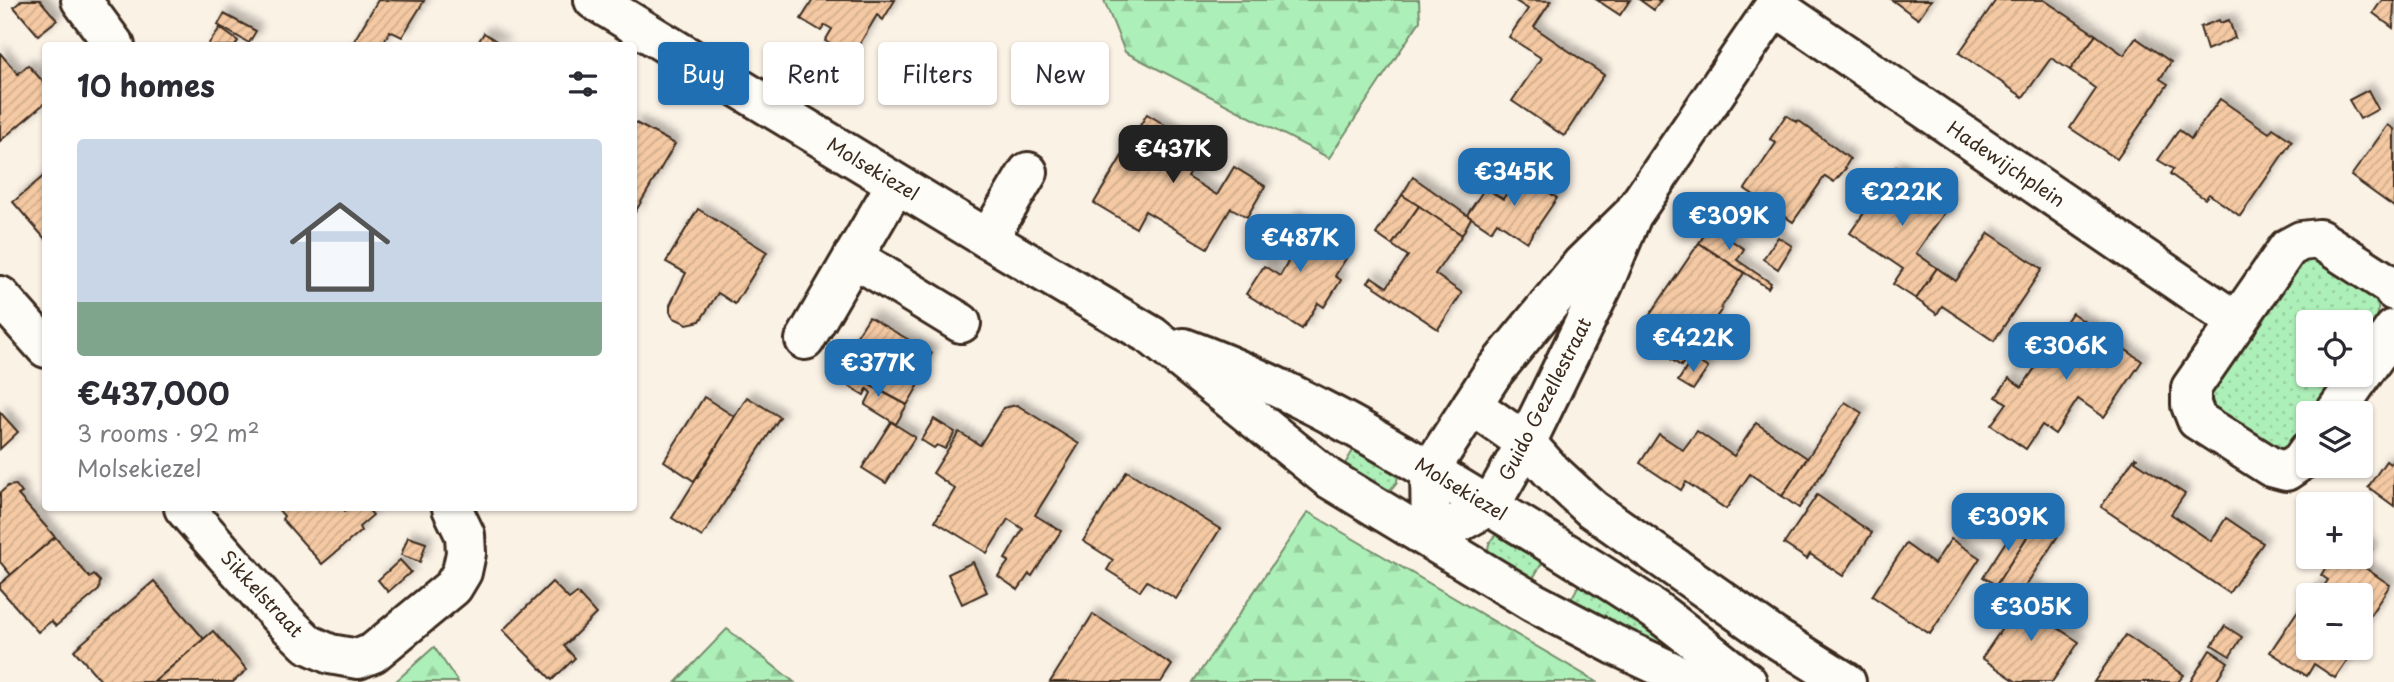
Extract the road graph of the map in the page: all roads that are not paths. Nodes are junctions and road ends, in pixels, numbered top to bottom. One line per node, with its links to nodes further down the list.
1 (81, 0): 4 (street)
2 (594, 0): 6 (street, Molsekiezel)
3 (1777, 3): 7 (street, Guido Gezellestraat); 12 (street, Hadewijchplein)
4 (112, 42)
5 (1028, 172): 8 (street)
6 (897, 184): 8 (street, Molsekiezel); 9 (street)
7 (1632, 215): 19 (street, Guido Gezellestraat); 20 (street, Guido Gezellestraat)
8 (988, 239): 15 (street, Molsekiezel)
9 (853, 257): 13 (street); 16 (street)
10 (2394, 291): 12 (street)
11 (0, 296): 17 (street)
12 (2237, 322): 21 (street)
13 (961, 323)
14 (2394, 329): 18 (street)
15 (1152, 336): 22 (street, Molsekiezel); 26 (street, Molsekiezel)
16 (805, 340)
17 (42, 343)
18 (2343, 401)
19 (1472, 405): 20 (street); 22 (street, Guido Gezellestraat)
20 (1526, 443): 23 (street, Guido Gezellestraat); 29 (street)
21 (2296, 464)
22 (1430, 470): 23 (street, Molsekiezel); 26 (street)
23 (1489, 506): 26 (street); 28 (street, Molsekiezel)
24 (187, 511): 25 (street, Sikkelstraat)
25 (453, 511)
26 (1431, 538): 27 (street, Molsekiezel)
27 (1694, 682)
28 (1746, 682)
29 (1846, 682)

